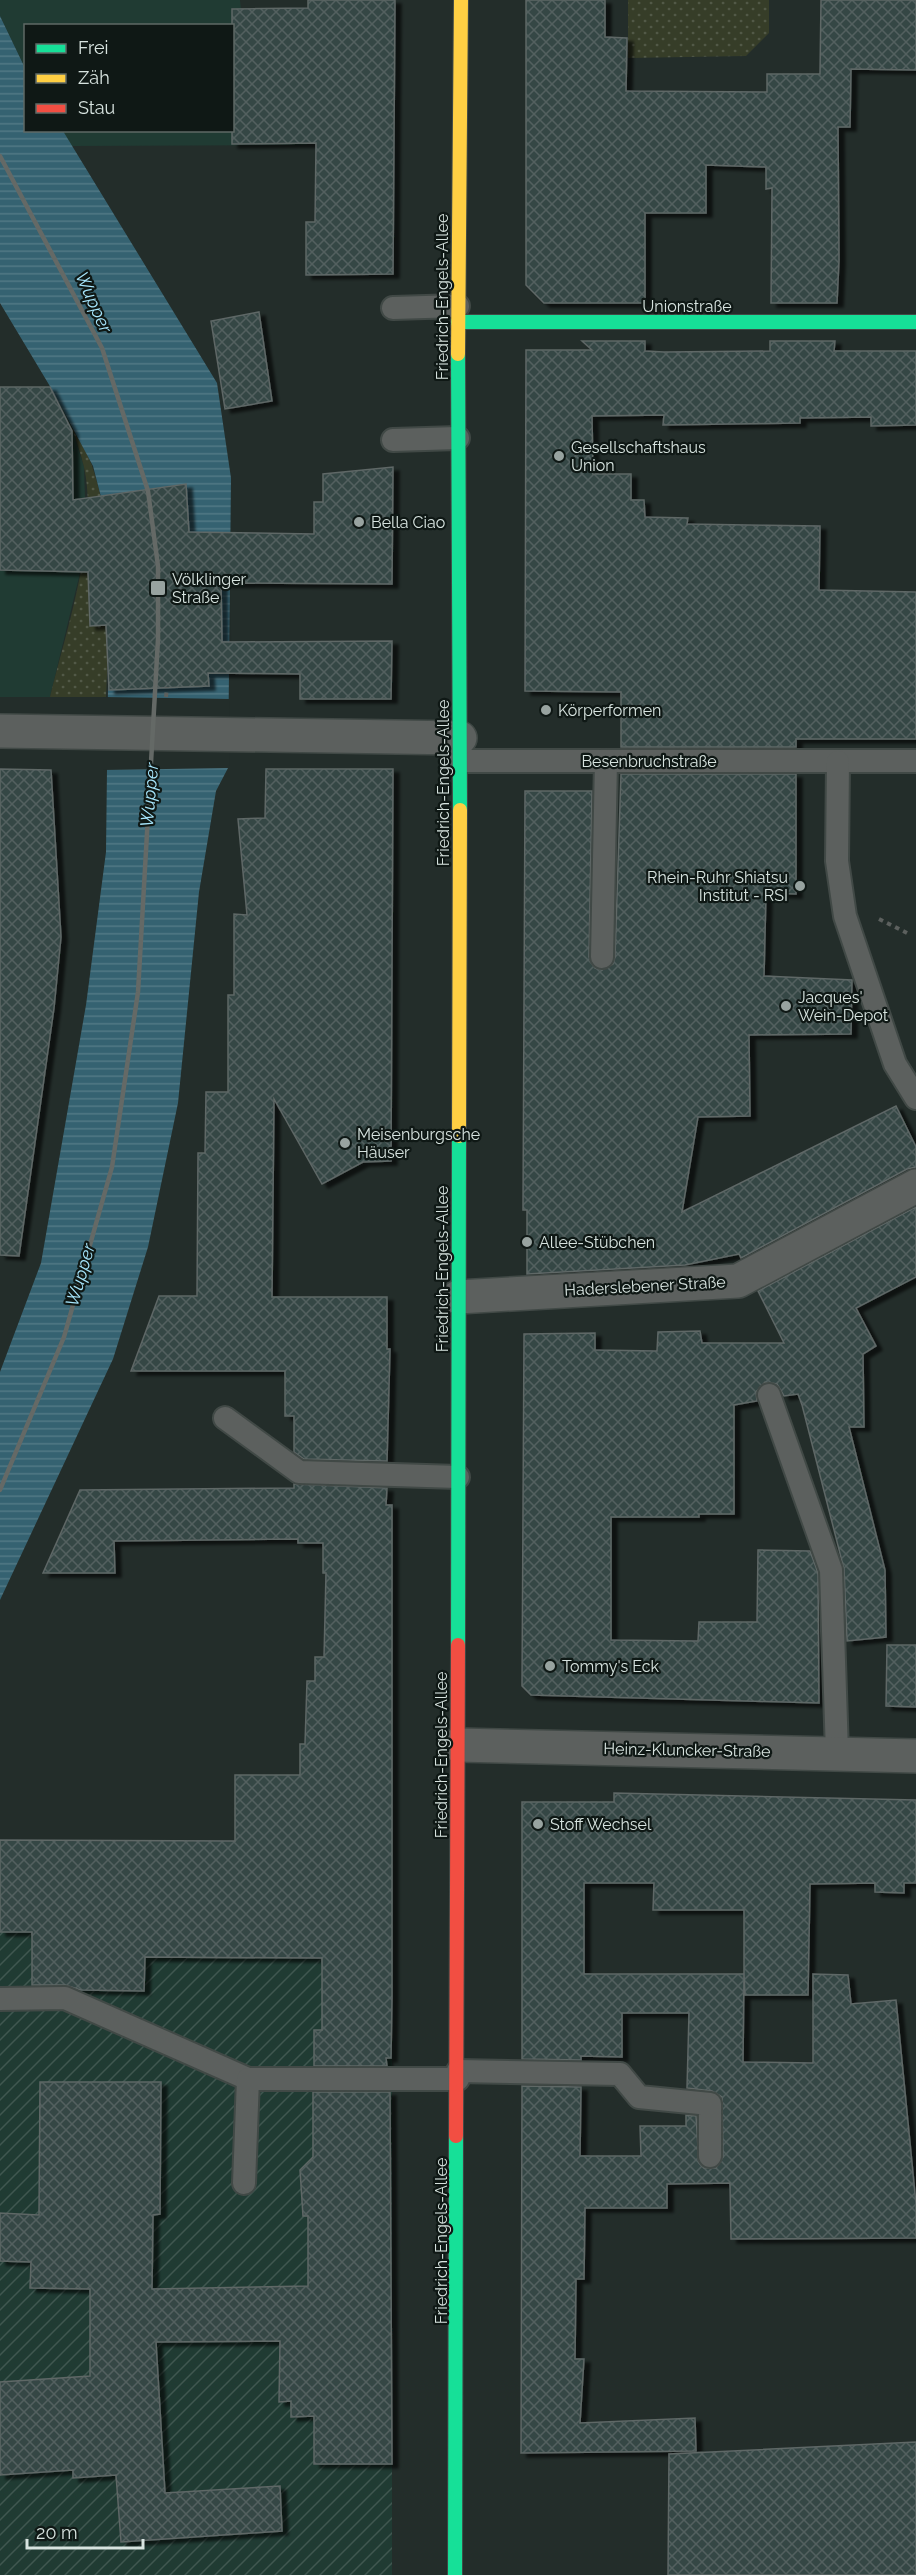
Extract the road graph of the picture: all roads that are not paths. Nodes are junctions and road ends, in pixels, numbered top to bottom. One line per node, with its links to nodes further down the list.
1 (461, 0): 3 (main road, Friedrich-Engels-Allee)
2 (393, 308): 3 (lane)
3 (458, 314): 4 (main road, Unionstraße); 5 (main road, Friedrich-Engels-Allee)
4 (916, 322)
5 (458, 438): 6 (lane); 8 (main road, Friedrich-Engels-Allee)
6 (393, 440)
7 (0, 731): 8 (street)
8 (459, 750): 9 (lane, Besenbruchstraße); 15 (main road, Friedrich-Engels-Allee)
9 (606, 761): 11 (lane, Besenbruchstraße); 12 (lane)
10 (916, 761): 11 (lane, Besenbruchstraße)
11 (838, 762): 13 (lane)
12 (602, 957)
13 (916, 1098)
14 (916, 1186): 15 (street, Haderslebener Straße)
15 (458, 1297): 18 (main road, Friedrich-Engels-Allee)
16 (769, 1395): 20 (lane)
17 (225, 1418): 18 (lane)
18 (458, 1477): 19 (main road, Friedrich-Engels-Allee)
19 (458, 1745): 20 (street, Heinz-Kluncker-Straße); 23 (main road, Friedrich-Engels-Allee)
20 (837, 1753): 21 (street, Heinz-Kluncker-Straße)
21 (916, 1756)
22 (0, 1999): 24 (lane)
23 (458, 2075): 24 (lane); 25 (lane); 27 (main road, Friedrich-Engels-Allee)
24 (248, 2079): 26 (lane)
25 (710, 2156)
26 (244, 2183)
27 (458, 2537): 28 (main road, Friedrich-Engels-Allee); 29 (main road, Friedrich-Engels-Allee)
28 (455, 2575)
29 (467, 2575)

